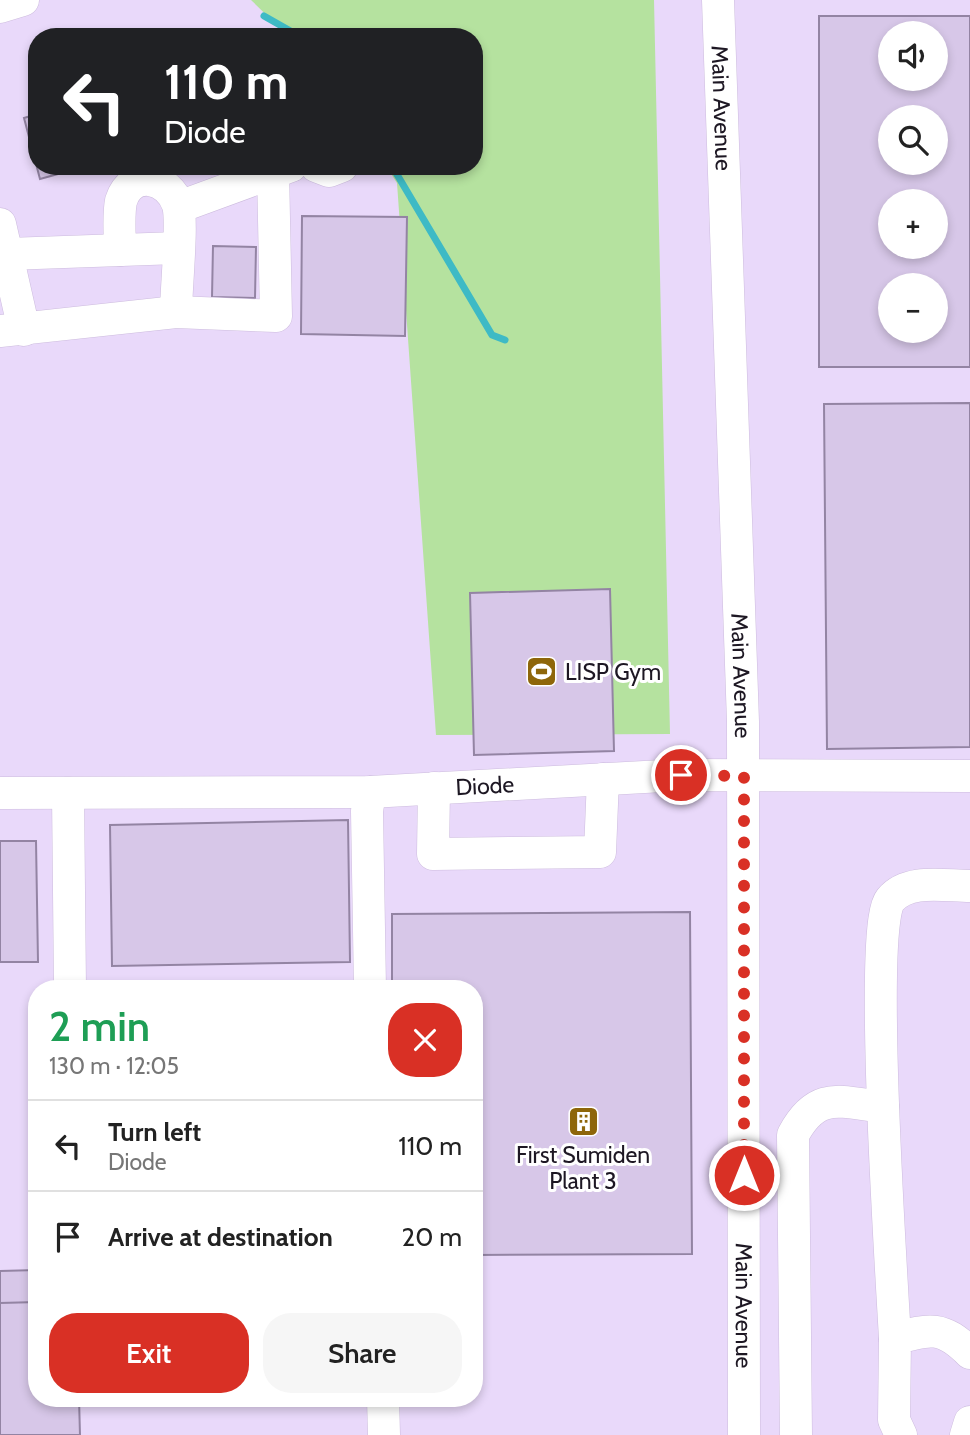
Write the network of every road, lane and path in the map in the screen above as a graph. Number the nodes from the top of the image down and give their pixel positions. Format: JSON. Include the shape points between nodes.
{"nodes":[{"id":1,"x":23,"y":0,"type":"edge"},
{"id":2,"x":718,"y":0,"type":"edge"},
{"id":3,"x":0,"y":7,"type":"edge"},
{"id":4,"x":264,"y":175,"type":"edge"},
{"id":5,"x":282,"y":175,"type":"edge"},
{"id":6,"x":179,"y":207,"type":"junction"},
{"id":7,"x":4,"y":239,"type":"edge"},
{"id":8,"x":177,"y":248,"type":"junction"},
{"id":9,"x":120,"y":250,"type":"junction"},
{"id":10,"x":176,"y":312,"type":"junction"},
{"id":11,"x":12,"y":330,"type":"edge"},
{"id":12,"x":744,"y":776,"type":"junction"},
{"id":13,"x":970,"y":776,"type":"edge"},
{"id":14,"x":603,"y":779,"type":"junction"},
{"id":15,"x":434,"y":789,"type":"junction"},
{"id":16,"x":370,"y":792,"type":"junction"},
{"id":17,"x":0,"y":793,"type":"edge"},
{"id":18,"x":68,"y":793,"type":"junction"},
{"id":19,"x":970,"y":886,"type":"edge"},
{"id":20,"x":70,"y":980,"type":"edge"},
{"id":21,"x":370,"y":980,"type":"edge"},
{"id":22,"x":883,"y":1107,"type":"junction"},
{"id":23,"x":794,"y":1242,"type":"junction"},
{"id":24,"x":744,"y":1255,"type":"junction"},
{"id":25,"x":895,"y":1339,"type":"junction"},
{"id":26,"x":970,"y":1353,"type":"edge"},
{"id":27,"x":383,"y":1407,"type":"edge"},
{"id":28,"x":970,"y":1422,"type":"edge"},
{"id":29,"x":384,"y":1435,"type":"edge"},
{"id":30,"x":744,"y":1435,"type":"edge"},
{"id":31,"x":796,"y":1435,"type":"edge"},
{"id":32,"x":901,"y":1435,"type":"edge"},
{"id":33,"x":966,"y":1435,"type":"edge"}],
"edges":[{"from":1,"to":3,"type":"street"},
{"from":2,"to":12,"type":"street","name":"Main Avenue"},
{"from":4,"to":6,"type":"street"},
{"from":5,"to":10,"type":"street","via":[[276,316]]},
{"from":6,"to":8,"type":"street"},
{"from":6,"to":9,"type":"street","via":[[171,189],[157,180],[143,178],[129,187],[121,202]]},
{"from":7,"to":9,"type":"street"},
{"from":7,"to":11,"type":"street"},
{"from":8,"to":9,"type":"street"},
{"from":8,"to":10,"type":"street"},
{"from":10,"to":11,"type":"street"},
{"from":12,"to":13,"type":"street","name":"Diode"},
{"from":12,"to":14,"type":"street","name":"Diode"},
{"from":12,"to":24,"type":"street","name":"Main Avenue"},
{"from":14,"to":15,"type":"street","name":"Diode"},
{"from":14,"to":15,"type":"street","via":[[600,852],[433,854]]},
{"from":15,"to":16,"type":"street","name":"Diode"},
{"from":16,"to":18,"type":"street","name":"Diode"},
{"from":16,"to":21,"type":"street"},
{"from":17,"to":18,"type":"street","name":"Diode"},
{"from":18,"to":20,"type":"street"},
{"from":19,"to":22,"type":"street","via":[[907,886],[888,901],[881,931]]},
{"from":22,"to":23,"type":"street","via":[[828,1102],[805,1113],[793,1135]]},
{"from":22,"to":25,"type":"street"},
{"from":23,"to":24,"type":"street"},
{"from":23,"to":31,"type":"street"},
{"from":24,"to":30,"type":"street","name":"Main Avenue"},
{"from":25,"to":26,"type":"street","via":[[926,1329],[953,1335]]},
{"from":25,"to":32,"type":"street","via":[[894,1420]]},
{"from":27,"to":29,"type":"street"},
{"from":28,"to":33,"type":"street"}]}
